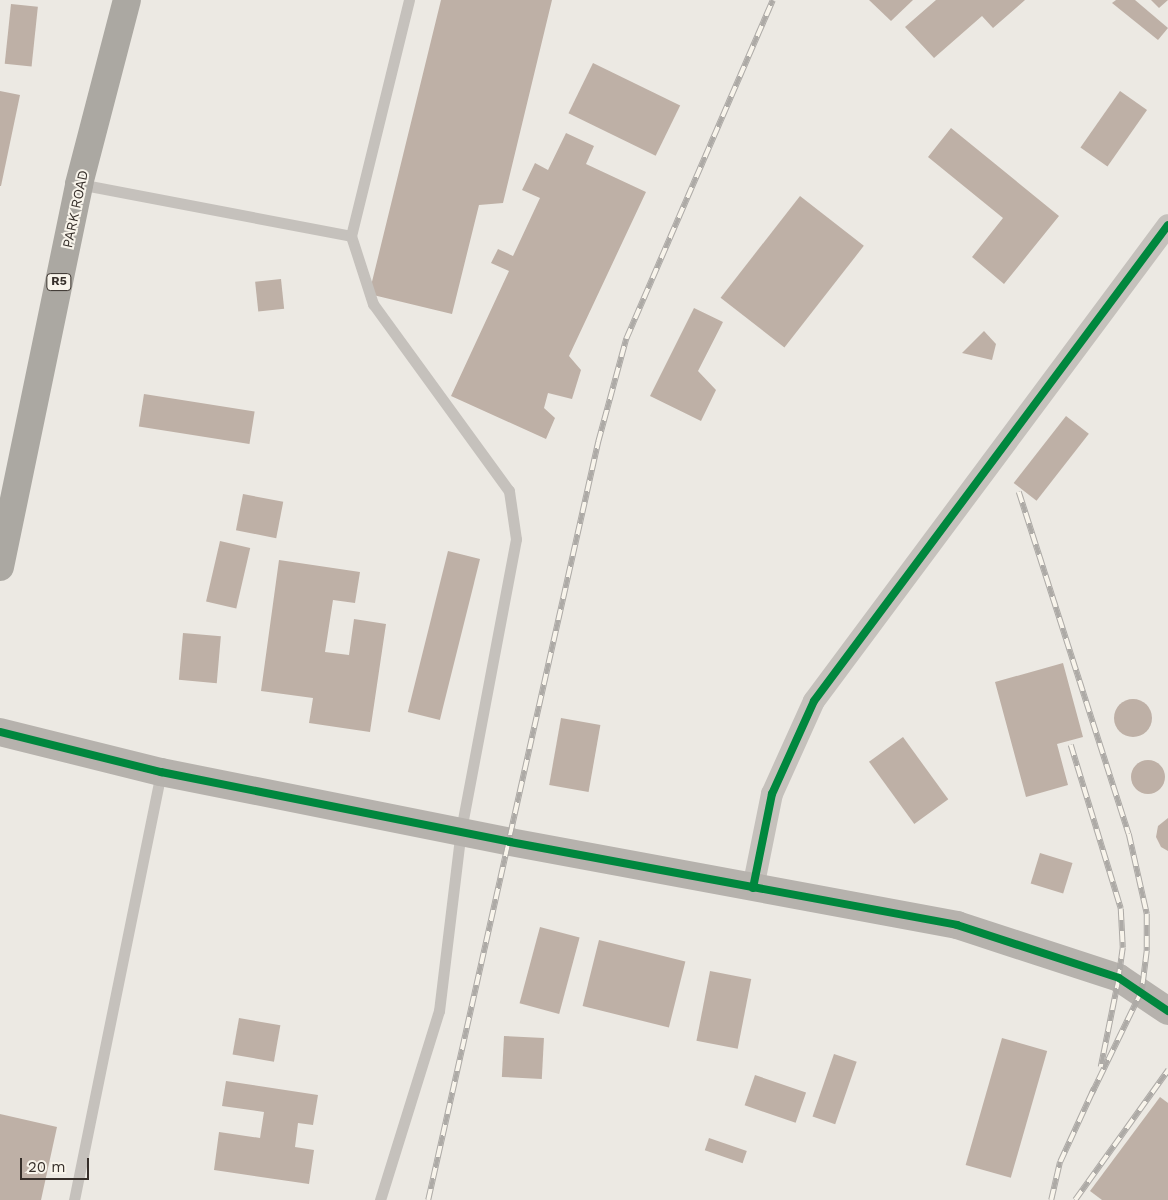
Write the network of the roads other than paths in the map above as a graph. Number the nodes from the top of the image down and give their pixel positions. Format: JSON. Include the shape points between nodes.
{"nodes":[{"id":1,"x":127,"y":0,"type":"edge"},
{"id":2,"x":409,"y":0,"type":"edge"},
{"id":3,"x":79,"y":184,"type":"junction"},
{"id":4,"x":1168,"y":225,"type":"edge"},
{"id":5,"x":352,"y":236,"type":"junction"},
{"id":6,"x":0,"y":567,"type":"edge"},
{"id":7,"x":0,"y":732,"type":"edge"},
{"id":8,"x":161,"y":772,"type":"junction"},
{"id":9,"x":461,"y":830,"type":"junction"},
{"id":10,"x":753,"y":888,"type":"junction"},
{"id":11,"x":1168,"y":1011,"type":"edge"},
{"id":12,"x":74,"y":1200,"type":"edge"},
{"id":13,"x":380,"y":1200,"type":"edge"}],
"edges":[{"from":1,"to":3,"type":"highway","name":"PARK ROAD","number":"R5"},
{"from":2,"to":5,"type":"lane"},
{"from":3,"to":5,"type":"lane"},
{"from":3,"to":6,"type":"highway","name":"PARK ROAD","number":"R5"},
{"from":4,"to":10,"type":"street","via":[[814,701],[772,794]]},
{"from":5,"to":9,"type":"lane","via":[[373,304],[509,491],[516,539]]},
{"from":7,"to":8,"type":"street"},
{"from":8,"to":9,"type":"street"},
{"from":8,"to":12,"type":"lane"},
{"from":9,"to":10,"type":"street"},
{"from":9,"to":13,"type":"lane","via":[[438,1011]]},
{"from":10,"to":11,"type":"street","via":[[957,925],[1119,978]]}]}
